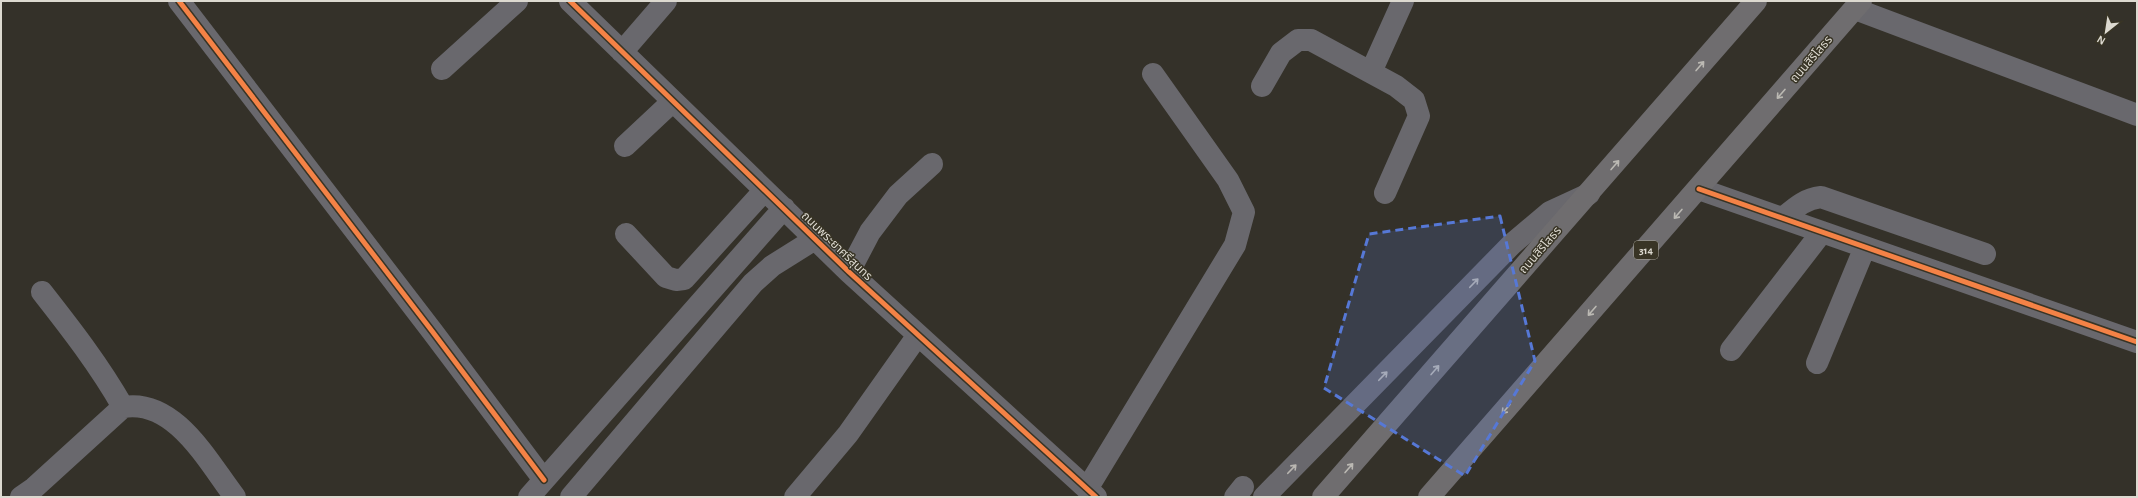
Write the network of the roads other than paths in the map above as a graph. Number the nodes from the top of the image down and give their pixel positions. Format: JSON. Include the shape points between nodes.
{"nodes":[{"id":1,"x":178,"y":1,"type":"edge"},
{"id":2,"x":516,"y":1,"type":"edge"},
{"id":3,"x":570,"y":1,"type":"edge"},
{"id":4,"x":666,"y":1,"type":"edge"},
{"id":5,"x":1403,"y":1,"type":"edge"},
{"id":6,"x":1756,"y":1,"type":"edge"},
{"id":7,"x":1858,"y":5,"type":"edge"},
{"id":8,"x":622,"y":52,"type":"junction"},
{"id":9,"x":442,"y":69,"type":"dead end"},
{"id":10,"x":1371,"y":72,"type":"junction"},
{"id":11,"x":1153,"y":74,"type":"dead end"},
{"id":12,"x":1262,"y":86,"type":"dead end"},
{"id":13,"x":672,"y":102,"type":"junction"},
{"id":14,"x":2137,"y":115,"type":"edge"},
{"id":15,"x":625,"y":146,"type":"dead end"},
{"id":16,"x":932,"y":164,"type":"dead end"},
{"id":17,"x":1699,"y":189,"type":"junction"},
{"id":18,"x":764,"y":190,"type":"junction"},
{"id":19,"x":1385,"y":193,"type":"dead end"},
{"id":20,"x":1589,"y":194,"type":"junction"},
{"id":21,"x":784,"y":208,"type":"junction"},
{"id":22,"x":1783,"y":218,"type":"junction"},
{"id":23,"x":1822,"y":232,"type":"junction"},
{"id":24,"x":626,"y":234,"type":"dead end"},
{"id":25,"x":815,"y":239,"type":"junction"},
{"id":26,"x":1865,"y":247,"type":"junction"},
{"id":27,"x":1985,"y":254,"type":"dead end"},
{"id":28,"x":849,"y":272,"type":"junction"},
{"id":29,"x":42,"y":292,"type":"dead end"},
{"id":30,"x":918,"y":335,"type":"junction"},
{"id":31,"x":2137,"y":342,"type":"edge"},
{"id":32,"x":1732,"y":350,"type":"dead end"},
{"id":33,"x":1817,"y":363,"type":"dead end"},
{"id":34,"x":123,"y":407,"type":"junction"},
{"id":35,"x":558,"y":462,"type":"junction"},
{"id":36,"x":544,"y":480,"type":"junction"},
{"id":37,"x":576,"y":490,"type":"edge"},
{"id":38,"x":1092,"y":493,"type":"edge"},
{"id":39,"x":21,"y":497,"type":"edge"},
{"id":40,"x":235,"y":497,"type":"edge"},
{"id":41,"x":529,"y":497,"type":"edge"},
{"id":42,"x":795,"y":497,"type":"edge"},
{"id":43,"x":1264,"y":497,"type":"edge"},
{"id":44,"x":1323,"y":497,"type":"edge"},
{"id":45,"x":1429,"y":497,"type":"edge"}],
"edges":[{"from":1,"to":36,"type":"street"},
{"from":2,"to":9,"type":"street"},
{"from":3,"to":8,"type":"street","name":"ถนนพระยาศรีสุนทร"},
{"from":4,"to":8,"type":"street"},
{"from":5,"to":10,"type":"street"},
{"from":20,"to":6,"type":"highway","name":"ถนนสิริโสธร","one_way":true},
{"from":7,"to":14,"type":"street"},
{"from":7,"to":17,"type":"highway","name":"ถนนสิริโสธร","number":"314","one_way":true},
{"from":8,"to":13,"type":"street","name":"ถนนพระยาศรีสุนทร"},
{"from":10,"to":12,"type":"street","via":[[1311,40],[1298,40],[1281,53]]},
{"from":10,"to":19,"type":"street","via":[[1414,100],[1419,116]]},
{"from":11,"to":38,"type":"street","via":[[1228,180],[1244,212],[1235,246]]},
{"from":13,"to":15,"type":"street"},
{"from":13,"to":18,"type":"street","name":"ถนนพระยาศรีสุนทร"},
{"from":16,"to":28,"type":"street","via":[[898,195],[870,232]]},
{"from":17,"to":22,"type":"street"},
{"from":17,"to":45,"type":"highway","name":"ถนนสิริโสธร","number":"314","one_way":true},
{"from":18,"to":21,"type":"street","name":"ถนนพระยาศรีสุนทร"},
{"from":18,"to":24,"type":"street","via":[[684,279],[666,277]]},
{"from":43,"to":20,"type":"street","one_way":true,"via":[[1512,244],[1550,212]]},
{"from":44,"to":20,"type":"highway","name":"ถนนสิริโสธร","one_way":true},
{"from":21,"to":25,"type":"street","name":"ถนนพระยาศรีสุนทร"},
{"from":21,"to":35,"type":"street"},
{"from":22,"to":23,"type":"street"},
{"from":22,"to":27,"type":"street","via":[[1810,198],[1821,197]]},
{"from":23,"to":26,"type":"street"},
{"from":23,"to":32,"type":"street"},
{"from":25,"to":28,"type":"street","name":"ถนนพระยาศรีสุนทร"},
{"from":25,"to":37,"type":"street","via":[[772,266],[753,283]]},
{"from":26,"to":31,"type":"street"},
{"from":26,"to":33,"type":"street"},
{"from":28,"to":30,"type":"street","name":"ถนนพระยาศรีสุนทร"},
{"from":29,"to":34,"type":"street","via":[[94,359]]},
{"from":30,"to":38,"type":"street","name":"ถนนพระยาศรีสุนทร"},
{"from":30,"to":42,"type":"street","via":[[848,434]]},
{"from":34,"to":39,"type":"street"},
{"from":34,"to":40,"type":"street","via":[[135,405],[158,411],[183,428]]},
{"from":35,"to":36,"type":"street"},
{"from":35,"to":37,"type":"street"},
{"from":36,"to":41,"type":"street"}]}
